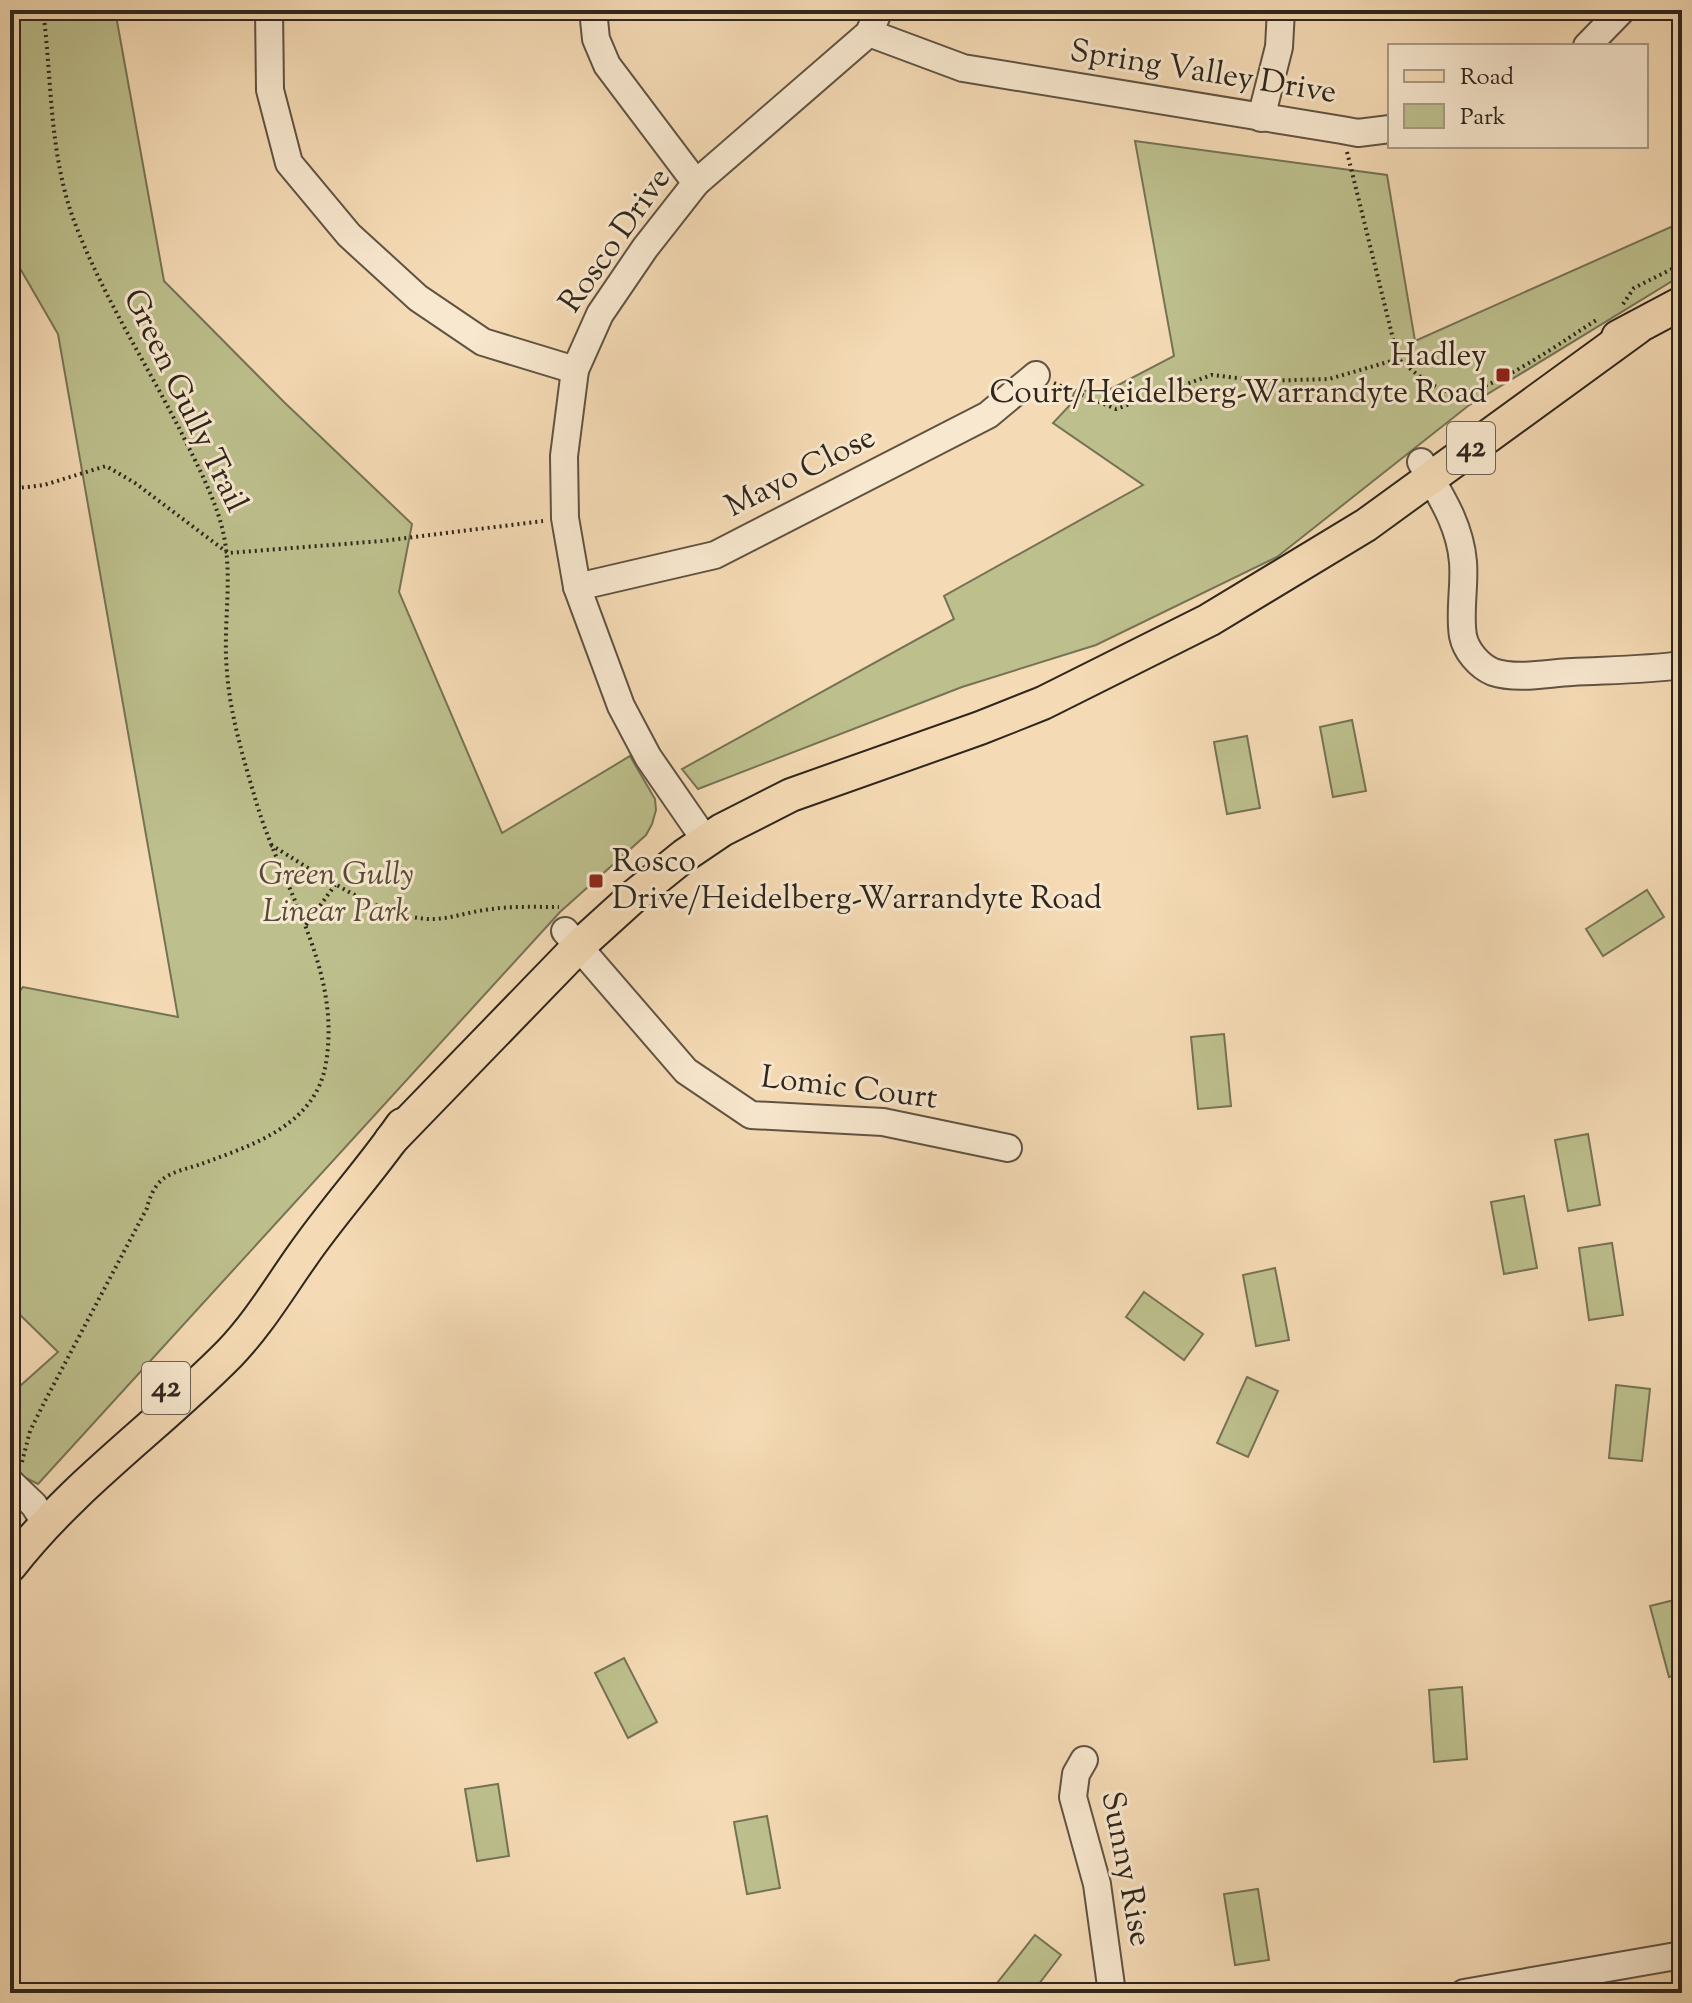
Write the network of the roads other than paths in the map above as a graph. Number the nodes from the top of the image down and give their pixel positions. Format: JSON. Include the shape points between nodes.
{"nodes":[{"id":1,"x":269,"y":10,"type":"edge"},
{"id":2,"x":593,"y":10,"type":"edge"},
{"id":3,"x":1281,"y":10,"type":"edge"},
{"id":4,"x":1622,"y":10,"type":"edge"},
{"id":5,"x":874,"y":21,"type":"edge"},
{"id":6,"x":1589,"y":44,"type":"edge"},
{"id":7,"x":1261,"y":118,"type":"junction"},
{"id":8,"x":1388,"y":129,"type":"edge"},
{"id":9,"x":696,"y":183,"type":"junction"},
{"id":10,"x":1682,"y":303,"type":"edge"},
{"id":11,"x":575,"y":370,"type":"junction"},
{"id":12,"x":1036,"y":375,"type":"road end"},
{"id":13,"x":1425,"y":470,"type":"junction"},
{"id":14,"x":577,"y":587,"type":"junction"},
{"id":15,"x":1682,"y":665,"type":"edge"},
{"id":16,"x":700,"y":832,"type":"junction"},
{"id":17,"x":570,"y":928,"type":"junction"},
{"id":18,"x":1008,"y":1148,"type":"dead end"},
{"id":19,"x":21,"y":1507,"type":"edge"},
{"id":20,"x":10,"y":1566,"type":"edge"},
{"id":21,"x":1084,"y":1760,"type":"dead end"},
{"id":22,"x":1682,"y":1955,"type":"edge"},
{"id":23,"x":1112,"y":1993,"type":"edge"},
{"id":24,"x":1464,"y":1993,"type":"edge"}],
"edges":[{"from":1,"to":11,"type":"street","via":[[270,90],[289,163],[349,235],[418,298],[483,342]]},
{"from":2,"to":9,"type":"street","via":[[596,39],[607,65]]},
{"from":3,"to":7,"type":"street","via":[[1279,47]]},
{"from":4,"to":6,"type":"street"},
{"from":5,"to":7,"type":"street","name":"Spring Valley Drive","via":[[963,68]]},
{"from":5,"to":9,"type":"street","name":"Rosco Drive"},
{"from":7,"to":8,"type":"street","name":"Spring Valley Drive","via":[[1358,133]]},
{"from":9,"to":11,"type":"street","name":"Rosco Drive","via":[[600,314]]},
{"from":10,"to":13,"type":"main road","number":"42","via":[[1623,315],[1503,400]]},
{"from":11,"to":14,"type":"street","name":"Rosco Drive","via":[[564,456],[565,518]]},
{"from":12,"to":14,"type":"street","name":"Mayo Close","via":[[988,415],[715,555]]},
{"from":13,"to":15,"type":"street","via":[[1460,542],[1463,636],[1484,667],[1522,675]]},
{"from":13,"to":16,"type":"main road","number":"42","via":[[1350,519],[1302,563],[1209,620],[1103,672],[813,765],[740,796]]},
{"from":14,"to":16,"type":"street","name":"Rosco Drive","via":[[621,706],[648,757]]},
{"from":16,"to":17,"type":"main road","number":"42","via":[[659,850]]},
{"from":17,"to":18,"type":"street","name":"Lomic Court","via":[[686,1071],[751,1115],[883,1122]]},
{"from":17,"to":19,"type":"main road","number":"42","via":[[440,1070],[302,1255],[172,1383]]},
{"from":19,"to":20,"type":"main road","number":"42"},
{"from":21,"to":23,"type":"street","name":"Sunny Rise","via":[[1073,1797],[1097,1884]]},
{"from":22,"to":24,"type":"street"}]}
